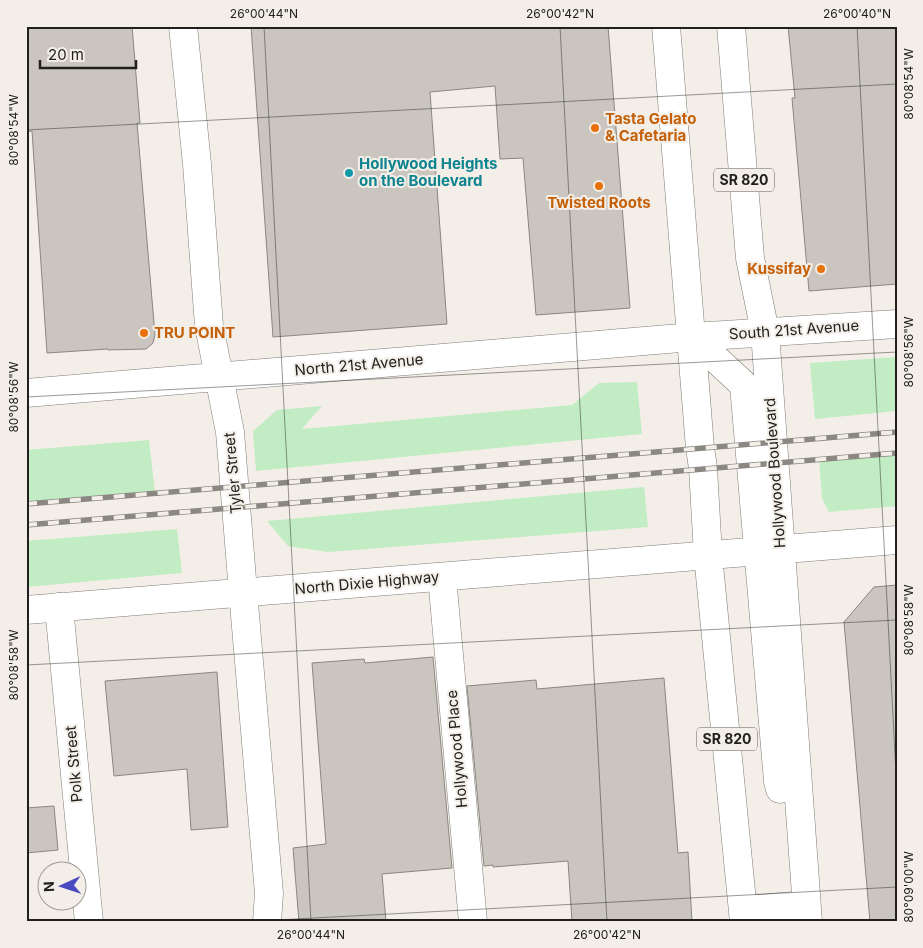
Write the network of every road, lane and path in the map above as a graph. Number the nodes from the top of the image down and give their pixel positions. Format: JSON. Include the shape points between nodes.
{"nodes":[{"id":1,"x":184,"y":26,"type":"edge"},
{"id":2,"x":666,"y":26,"type":"edge"},
{"id":3,"x":731,"y":26,"type":"edge"},
{"id":4,"x":897,"y":324,"type":"edge"},
{"id":5,"x":766,"y":332,"type":"junction"},
{"id":6,"x":692,"y":337,"type":"junction"},
{"id":7,"x":218,"y":377,"type":"junction"},
{"id":8,"x":26,"y":393,"type":"edge"},
{"id":9,"x":897,"y":540,"type":"edge"},
{"id":10,"x":769,"y":550,"type":"junction"},
{"id":11,"x":708,"y":556,"type":"junction"},
{"id":12,"x":442,"y":577,"type":"junction"},
{"id":13,"x":243,"y":592,"type":"junction"},
{"id":14,"x":59,"y":607,"type":"junction"},
{"id":15,"x":26,"y":610,"type":"edge"},
{"id":16,"x":807,"y":913,"type":"edge"},
{"id":17,"x":743,"y":916,"type":"edge"},
{"id":18,"x":89,"y":922,"type":"edge"},
{"id":19,"x":267,"y":922,"type":"edge"},
{"id":20,"x":473,"y":922,"type":"edge"}],
"edges":[{"from":1,"to":7,"type":"main road","name":"Tyler Street","via":[[209,326]]},
{"from":2,"to":6,"type":"main road","number":"SR 820"},
{"from":3,"to":5,"type":"main road","name":"Hollywood Boulevard","number":"SR 820","via":[[750,258]]},
{"from":4,"to":5,"type":"main road","name":"South 21st Avenue"},
{"from":5,"to":6,"type":"main road","name":"South 21st Avenue"},
{"from":5,"to":10,"type":"main road","name":"Hollywood Boulevard","number":"SR 820"},
{"from":6,"to":7,"type":"main road","name":"North 21st Avenue"},
{"from":6,"to":10,"type":"main road","via":[[744,385],[750,444]]},
{"from":6,"to":11,"type":"main road","number":"SR 820"},
{"from":7,"to":8,"type":"main road","name":"North 21st Avenue"},
{"from":7,"to":13,"type":"main road","name":"Tyler Street","via":[[230,432]]},
{"from":9,"to":10,"type":"main road","name":"North Dixie Highway"},
{"from":10,"to":11,"type":"main road","name":"North Dixie Highway"},
{"from":10,"to":16,"type":"main road","name":"Hollywood Boulevard","number":"SR 820"},
{"from":11,"to":12,"type":"main road","name":"North Dixie Highway"},
{"from":11,"to":17,"type":"main road","number":"SR 820"},
{"from":12,"to":13,"type":"main road","name":"North Dixie Highway"},
{"from":12,"to":20,"type":"main road","name":"Hollywood Place"},
{"from":13,"to":14,"type":"main road","name":"North Dixie Highway"},
{"from":13,"to":19,"type":"main road","name":"Tyler Street","via":[[269,893]]},
{"from":14,"to":15,"type":"main road","name":"North Dixie Highway"},
{"from":14,"to":18,"type":"main road","name":"Polk Street"},
{"from":16,"to":17,"type":"main road"}]}
